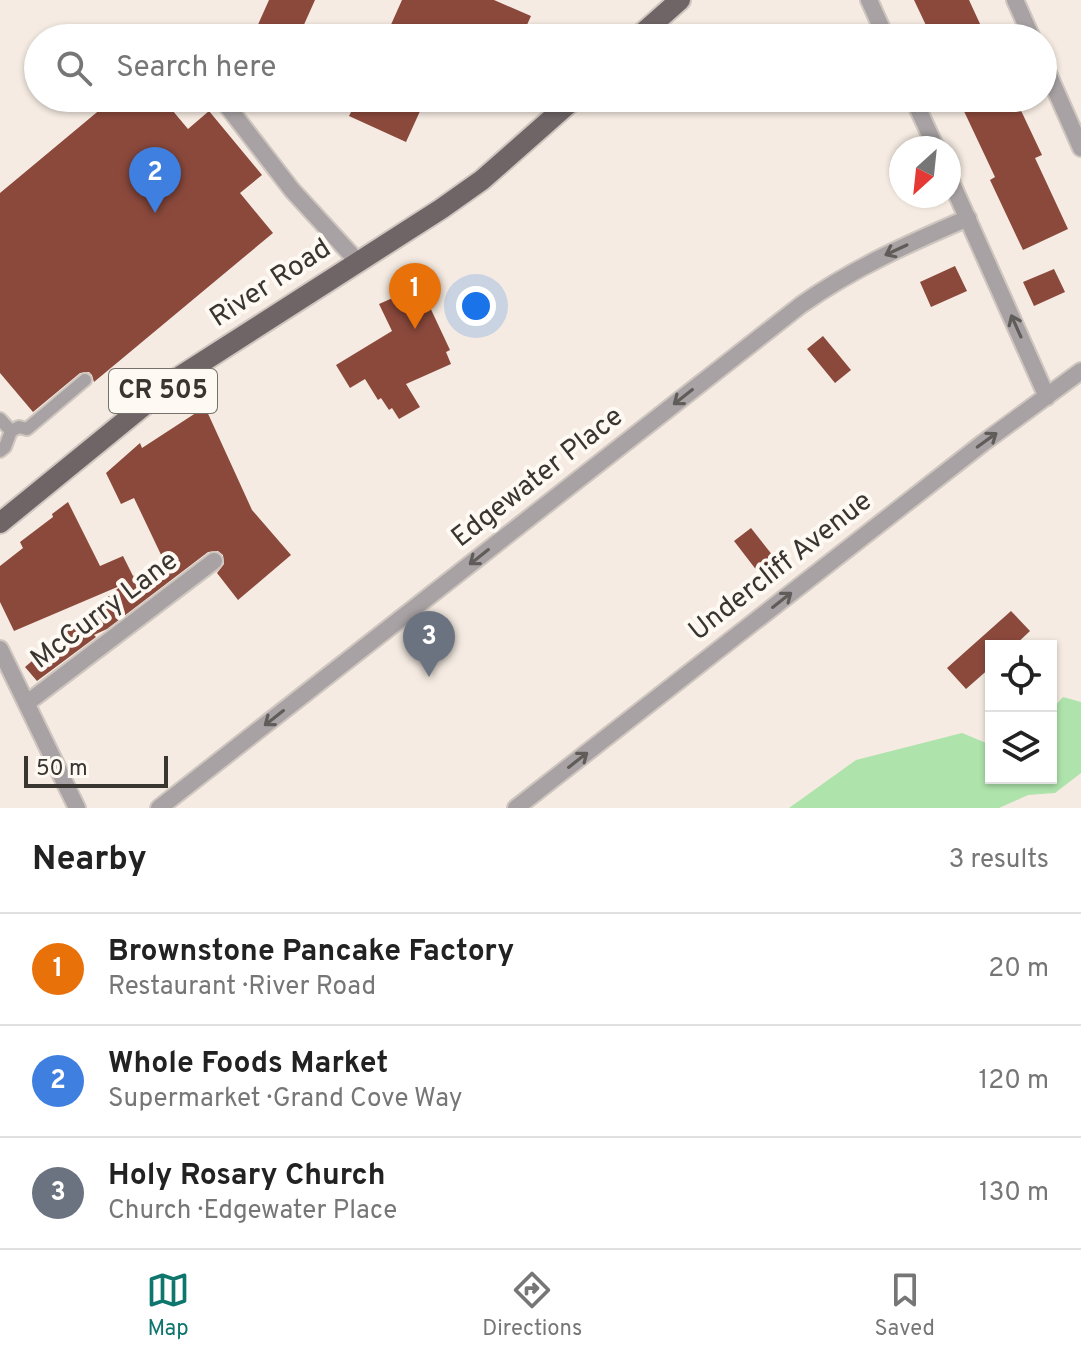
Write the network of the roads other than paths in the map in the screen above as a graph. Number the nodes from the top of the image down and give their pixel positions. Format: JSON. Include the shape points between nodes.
{"nodes":[{"id":1,"x":680,"y":0,"type":"edge"},
{"id":2,"x":869,"y":0,"type":"edge"},
{"id":3,"x":1015,"y":0,"type":"edge"},
{"id":4,"x":653,"y":24,"type":"edge"},
{"id":5,"x":880,"y":24,"type":"edge"},
{"id":6,"x":1026,"y":24,"type":"edge"},
{"id":7,"x":1057,"y":94,"type":"edge"},
{"id":8,"x":232,"y":112,"type":"edge"},
{"id":9,"x":559,"y":112,"type":"edge"},
{"id":10,"x":919,"y":112,"type":"edge"},
{"id":11,"x":930,"y":136,"type":"edge"},
{"id":12,"x":1081,"y":148,"type":"edge"},
{"id":13,"x":961,"y":203,"type":"edge"},
{"id":14,"x":968,"y":218,"type":"junction"},
{"id":15,"x":358,"y":262,"type":"junction"},
{"id":16,"x":1081,"y":371,"type":"edge"},
{"id":17,"x":85,"y":380,"type":"dead end"},
{"id":18,"x":1047,"y":397,"type":"junction"},
{"id":19,"x":0,"y":419,"type":"edge"},
{"id":20,"x":11,"y":431,"type":"junction"},
{"id":21,"x":0,"y":451,"type":"edge"},
{"id":22,"x":0,"y":523,"type":"edge"},
{"id":23,"x":214,"y":561,"type":"dead end"},
{"id":24,"x":0,"y":649,"type":"edge"},
{"id":25,"x":27,"y":703,"type":"junction"},
{"id":26,"x":77,"y":808,"type":"edge"},
{"id":27,"x":159,"y":808,"type":"edge"},
{"id":28,"x":516,"y":808,"type":"edge"}],
"edges":[{"from":1,"to":4,"type":"main road"},
{"from":2,"to":5,"type":"street"},
{"from":3,"to":6,"type":"street"},
{"from":7,"to":12,"type":"street"},
{"from":8,"to":15,"type":"street","via":[[292,190]]},
{"from":9,"to":15,"type":"main road","name":"River Road","number":"CR 505","via":[[482,180]]},
{"from":10,"to":11,"type":"street"},
{"from":13,"to":14,"type":"street"},
{"from":18,"to":14,"type":"street","one_way":true},
{"from":14,"to":27,"type":"street","name":"Edgewater Place","one_way":true,"via":[[821,291]]},
{"from":15,"to":22,"type":"main road","name":"River Road","number":"CR 505","via":[[179,377]]},
{"from":16,"to":18,"type":"street","name":"Undercliff Avenue"},
{"from":17,"to":20,"type":"street","via":[[27,429]]},
{"from":28,"to":18,"type":"street","name":"Undercliff Avenue","one_way":true},
{"from":19,"to":20,"type":"street"},
{"from":20,"to":21,"type":"street"},
{"from":23,"to":25,"type":"street","name":"McCurry Lane"},
{"from":24,"to":25,"type":"street"},
{"from":25,"to":26,"type":"street"}]}
